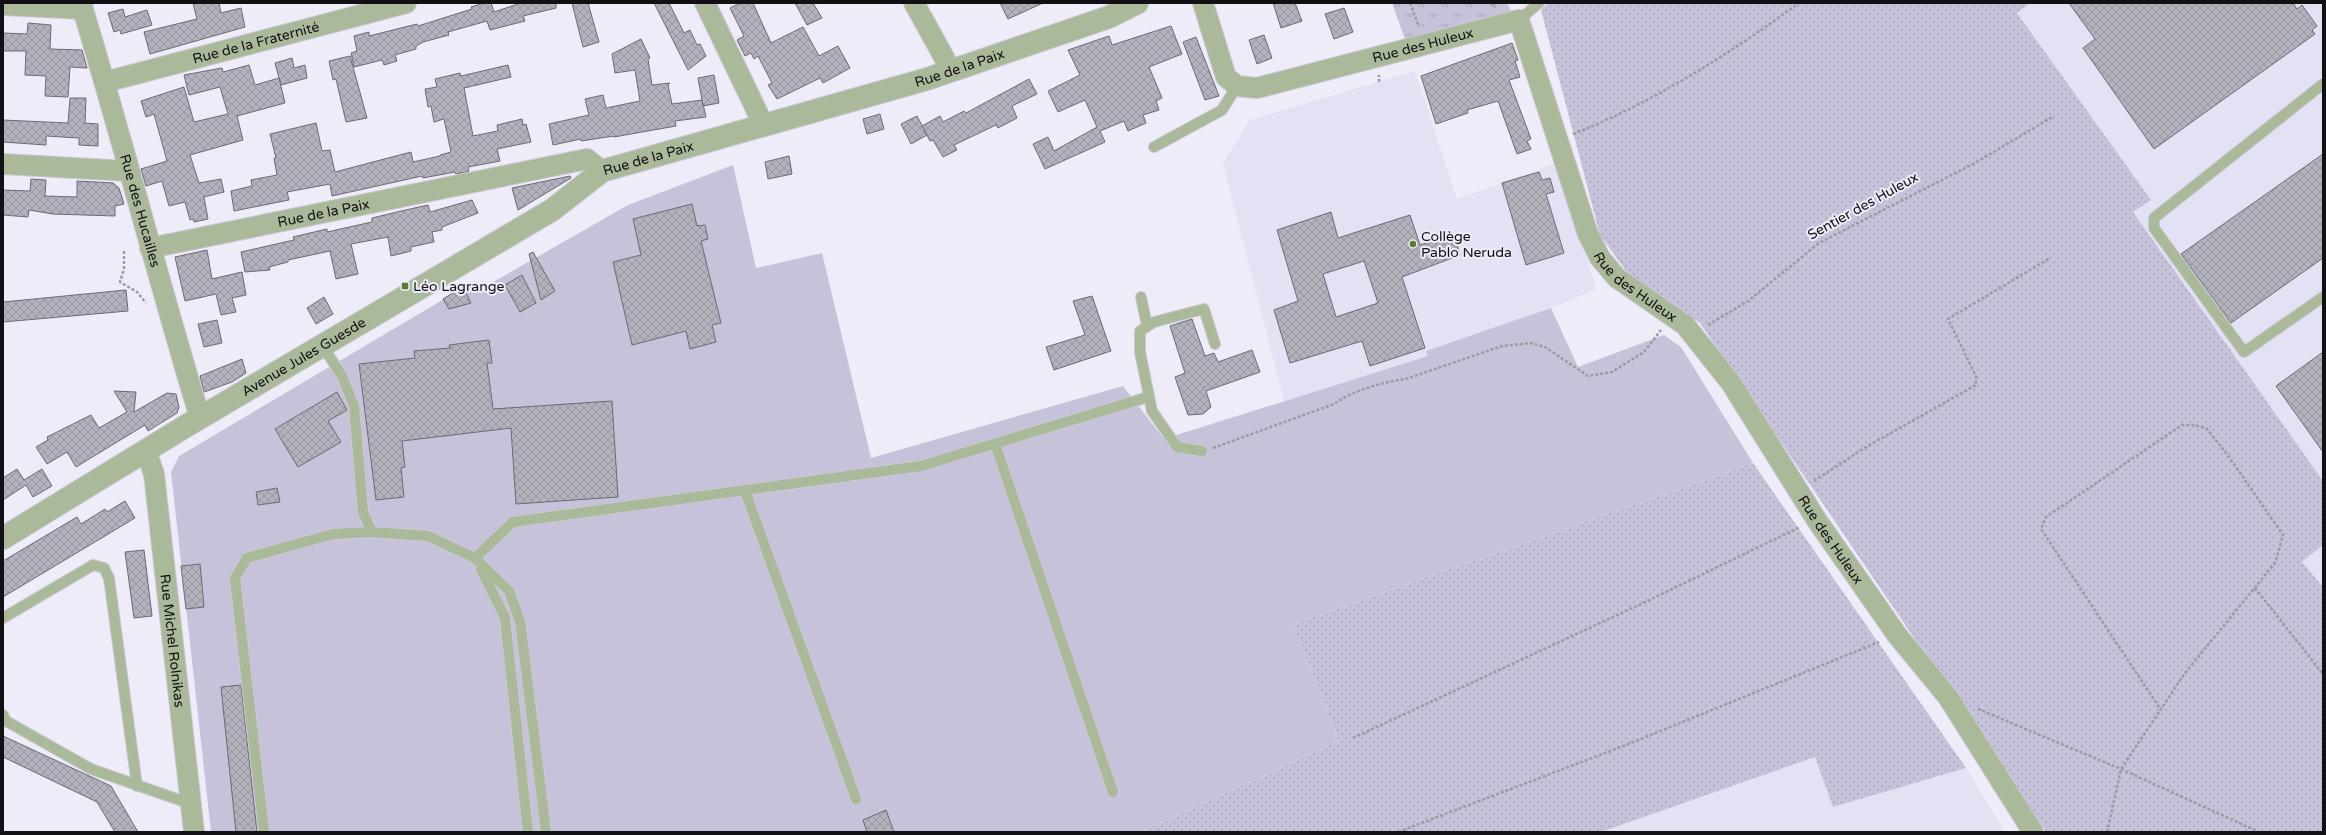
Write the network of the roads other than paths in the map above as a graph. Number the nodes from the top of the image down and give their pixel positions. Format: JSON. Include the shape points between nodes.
{"nodes":[{"id":1,"x":406,"y":3,"type":"edge"},
{"id":2,"x":705,"y":3,"type":"edge"},
{"id":3,"x":1137,"y":3,"type":"edge"},
{"id":4,"x":1203,"y":3,"type":"edge"},
{"id":5,"x":1539,"y":3,"type":"edge"},
{"id":6,"x":918,"y":4,"type":"edge"},
{"id":7,"x":3,"y":5,"type":"edge"},
{"id":8,"x":82,"y":6,"type":"edge"},
{"id":9,"x":1519,"y":20,"type":"junction"},
{"id":10,"x":951,"y":70,"type":"junction"},
{"id":11,"x":105,"y":82,"type":"junction"},
{"id":12,"x":2323,"y":84,"type":"edge"},
{"id":13,"x":1236,"y":86,"type":"junction"},
{"id":14,"x":764,"y":126,"type":"junction"},
{"id":15,"x":1154,"y":147,"type":"dead end"},
{"id":16,"x":3,"y":164,"type":"edge"},
{"id":17,"x":128,"y":171,"type":"junction"},
{"id":18,"x":602,"y":172,"type":"junction"},
{"id":19,"x":150,"y":248,"type":"junction"},
{"id":20,"x":1141,"y":296,"type":"dead end"},
{"id":21,"x":2323,"y":297,"type":"edge"},
{"id":22,"x":1147,"y":326,"type":"junction"},
{"id":23,"x":1215,"y":344,"type":"dead end"},
{"id":24,"x":322,"y":345,"type":"junction"},
{"id":25,"x":1148,"y":397,"type":"junction"},
{"id":26,"x":200,"y":418,"type":"junction"},
{"id":27,"x":995,"y":444,"type":"junction"},
{"id":28,"x":146,"y":451,"type":"junction"},
{"id":29,"x":1202,"y":451,"type":"road end"},
{"id":30,"x":745,"y":491,"type":"junction"},
{"id":31,"x":372,"y":532,"type":"junction"},
{"id":32,"x":3,"y":538,"type":"edge"},
{"id":33,"x":475,"y":558,"type":"junction"},
{"id":34,"x":3,"y":618,"type":"edge"},
{"id":35,"x":3,"y":715,"type":"edge"},
{"id":36,"x":137,"y":786,"type":"junction"},
{"id":37,"x":1113,"y":792,"type":"dead end"},
{"id":38,"x":856,"y":799,"type":"dead end"},
{"id":39,"x":191,"y":804,"type":"junction"},
{"id":40,"x":194,"y":832,"type":"edge"},
{"id":41,"x":264,"y":832,"type":"edge"},
{"id":42,"x":528,"y":832,"type":"edge"},
{"id":43,"x":546,"y":832,"type":"edge"},
{"id":44,"x":2033,"y":832,"type":"edge"}],
"edges":[{"from":1,"to":11,"type":"street","name":"Rue de la Fraternité"},
{"from":2,"to":14,"type":"street"},
{"from":3,"to":10,"type":"street","name":"Rue de la Paix","via":[[1109,17]]},
{"from":4,"to":13,"type":"street","via":[[1226,77]]},
{"from":5,"to":9,"type":"lane"},
{"from":6,"to":10,"type":"street"},
{"from":7,"to":8,"type":"street"},
{"from":8,"to":11,"type":"street","name":"Rue des Hucailles"},
{"from":9,"to":13,"type":"street","name":"Rue des Huleux","via":[[1257,88]]},
{"from":9,"to":44,"type":"street","name":"Rue des Huleux","via":[[1588,234],[1600,258],[1617,278],[1693,333],[1731,383],[1816,519],[1897,635],[1948,697]]},
{"from":10,"to":14,"type":"street","name":"Rue de la Paix"},
{"from":11,"to":17,"type":"street","name":"Rue des Hucailles"},
{"from":12,"to":21,"type":"lane","via":[[2154,218],[2154,228],[2244,352]]},
{"from":13,"to":15,"type":"lane","via":[[1222,110]]},
{"from":14,"to":18,"type":"street","name":"Rue de la Paix"},
{"from":16,"to":17,"type":"street"},
{"from":17,"to":19,"type":"street","name":"Rue des Hucailles"},
{"from":18,"to":19,"type":"street","name":"Rue de la Paix","via":[[587,159]]},
{"from":18,"to":24,"type":"street","name":"Avenue Jules Guesde","via":[[552,210]]},
{"from":19,"to":26,"type":"street","name":"Rue des Hucailles"},
{"from":20,"to":22,"type":"lane"},
{"from":22,"to":23,"type":"lane","via":[[1204,309]]},
{"from":22,"to":25,"type":"lane","via":[[1140,331],[1140,352]]},
{"from":24,"to":26,"type":"street","name":"Avenue Jules Guesde"},
{"from":24,"to":31,"type":"lane","via":[[342,376],[354,406],[363,512]]},
{"from":25,"to":27,"type":"lane"},
{"from":25,"to":29,"type":"lane","via":[[1152,411],[1178,447]]},
{"from":26,"to":28,"type":"street","name":"Avenue Jules Guesde"},
{"from":27,"to":30,"type":"lane","via":[[922,466]]},
{"from":27,"to":37,"type":"lane"},
{"from":28,"to":32,"type":"street","name":"Avenue Jules Guesde"},
{"from":28,"to":39,"type":"street","name":"Rue Michel Rolnikas","via":[[154,474]]},
{"from":30,"to":33,"type":"lane","via":[[512,522]]},
{"from":30,"to":38,"type":"lane"},
{"from":31,"to":33,"type":"lane","via":[[428,536]]},
{"from":31,"to":41,"type":"lane","via":[[333,534],[247,558],[235,578]]},
{"from":33,"to":42,"type":"lane","via":[[505,618]]},
{"from":33,"to":43,"type":"lane","via":[[509,591],[520,621]]},
{"from":34,"to":36,"type":"lane","via":[[93,565],[104,568],[109,578]]},
{"from":35,"to":36,"type":"lane","via":[[6,721],[91,769]]},
{"from":36,"to":39,"type":"lane"},
{"from":39,"to":40,"type":"street","name":"Rue Michel Rolnikas"}]}
